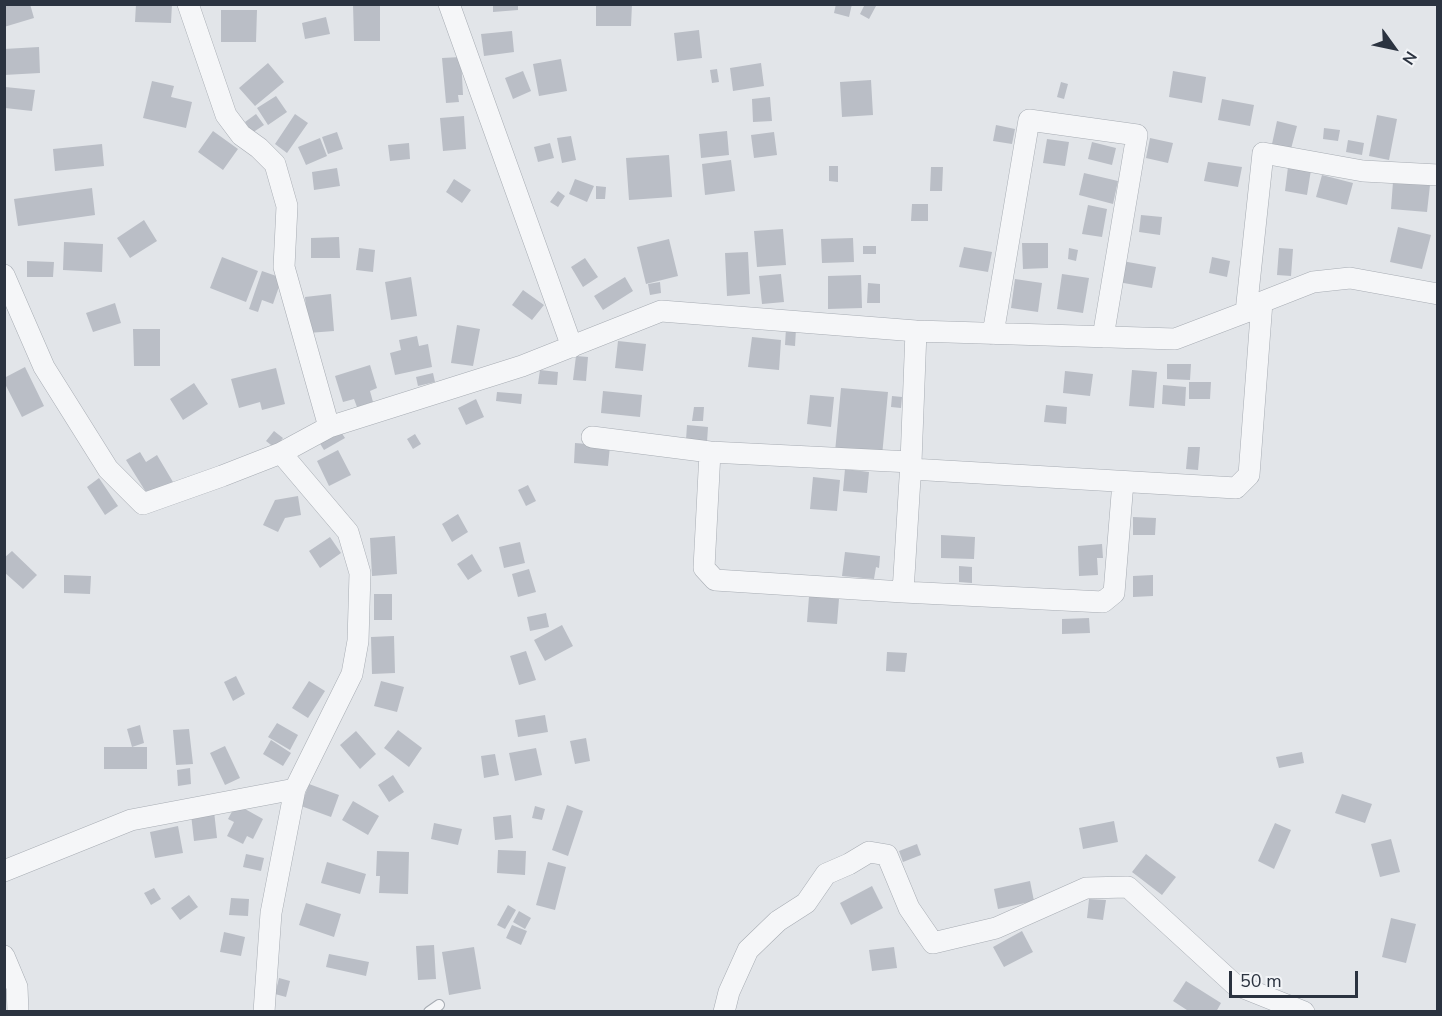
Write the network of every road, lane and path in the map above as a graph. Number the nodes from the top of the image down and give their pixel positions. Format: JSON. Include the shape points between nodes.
{"nodes":[{"id":1,"x":188,"y":4,"type":"edge"},
{"id":2,"x":449,"y":4,"type":"edge"},
{"id":3,"x":1437,"y":175,"type":"edge"},
{"id":4,"x":4,"y":275,"type":"edge"},
{"id":5,"x":1437,"y":294,"type":"edge"},
{"id":6,"x":1254,"y":307,"type":"junction"},
{"id":7,"x":916,"y":331,"type":"junction"},
{"id":8,"x":993,"y":334,"type":"junction"},
{"id":9,"x":1103,"y":337,"type":"junction"},
{"id":10,"x":572,"y":347,"type":"junction"},
{"id":11,"x":329,"y":428,"type":"junction"},
{"id":12,"x":592,"y":437,"type":"dead end"},
{"id":13,"x":710,"y":452,"type":"junction"},
{"id":14,"x":281,"y":453,"type":"junction"},
{"id":15,"x":911,"y":465,"type":"junction"},
{"id":16,"x":1123,"y":482,"type":"junction"},
{"id":17,"x":903,"y":592,"type":"junction"},
{"id":18,"x":295,"y":789,"type":"junction"},
{"id":19,"x":4,"y":871,"type":"edge"},
{"id":20,"x":4,"y":956,"type":"edge"},
{"id":21,"x":1290,"y":1009,"type":"edge"},
{"id":22,"x":18,"y":1011,"type":"edge"},
{"id":23,"x":264,"y":1011,"type":"edge"},
{"id":24,"x":724,"y":1011,"type":"edge"}],
"edges":[{"from":1,"to":11,"type":"street","via":[[226,115],[241,135],[275,164],[286,206],[284,267]]},
{"from":2,"to":10,"type":"street"},
{"from":3,"to":6,"type":"street","via":[[1363,171],[1263,153]]},
{"from":4,"to":14,"type":"street","via":[[44,367],[108,469],[143,504]]},
{"from":5,"to":6,"type":"street","via":[[1350,278],[1313,282]]},
{"from":6,"to":9,"type":"street","via":[[1175,339]]},
{"from":6,"to":16,"type":"street","via":[[1249,475],[1236,488]]},
{"from":7,"to":8,"type":"street"},
{"from":7,"to":10,"type":"street","via":[[661,311]]},
{"from":7,"to":15,"type":"street"},
{"from":8,"to":9,"type":"street"},
{"from":8,"to":9,"type":"street","via":[[1029,120],[1137,135]]},
{"from":10,"to":11,"type":"street"},
{"from":11,"to":14,"type":"street"},
{"from":12,"to":13,"type":"street"},
{"from":13,"to":15,"type":"street"},
{"from":13,"to":17,"type":"street","via":[[704,568],[716,580]]},
{"from":14,"to":18,"type":"street","via":[[348,532],[360,573],[358,641],[352,674]]},
{"from":15,"to":16,"type":"street"},
{"from":15,"to":17,"type":"street"},
{"from":16,"to":17,"type":"street","via":[[1114,593],[1103,602]]},
{"from":18,"to":19,"type":"street","via":[[131,820]]},
{"from":18,"to":23,"type":"street","via":[[271,913]]},
{"from":20,"to":22,"type":"street","via":[[17,987]]},
{"from":21,"to":24,"type":"street","via":[[1234,984],[1128,887],[1086,888],[996,928],[933,943],[909,908],[887,855],[869,852],[826,874],[806,903],[778,921],[748,950]]}]}
